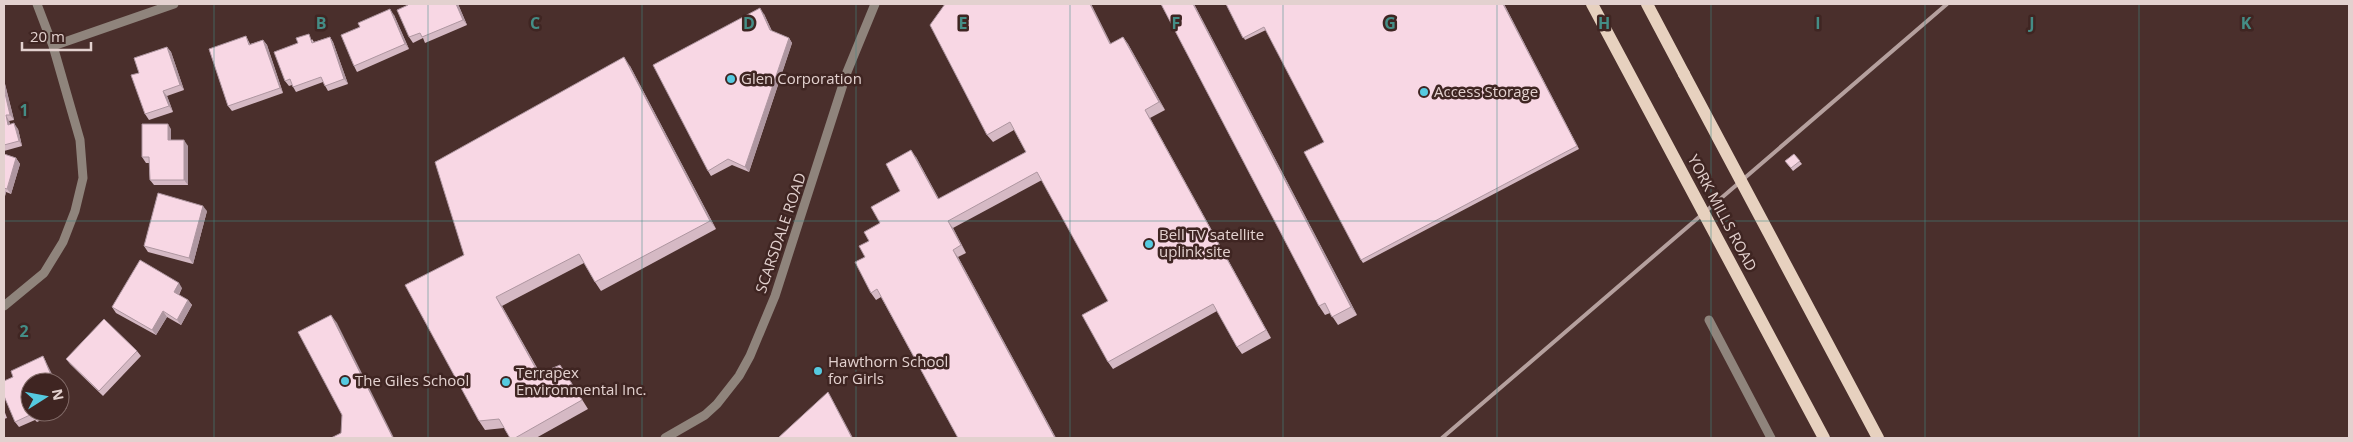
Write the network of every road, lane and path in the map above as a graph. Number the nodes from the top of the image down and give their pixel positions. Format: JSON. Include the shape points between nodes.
{"nodes":[{"id":1,"x":37,"y":4,"type":"edge"},
{"id":2,"x":174,"y":4,"type":"edge"},
{"id":3,"x":875,"y":4,"type":"edge"},
{"id":4,"x":1592,"y":4,"type":"edge"},
{"id":5,"x":1647,"y":4,"type":"edge"},
{"id":6,"x":53,"y":46,"type":"junction"},
{"id":7,"x":4,"y":306,"type":"edge"},
{"id":8,"x":1709,"y":320,"type":"dead end"},
{"id":9,"x":665,"y":438,"type":"edge"},
{"id":10,"x":1771,"y":438,"type":"edge"},
{"id":11,"x":1824,"y":438,"type":"edge"},
{"id":12,"x":1878,"y":438,"type":"edge"}],
"edges":[{"from":1,"to":6,"type":"street"},
{"from":2,"to":6,"type":"street"},
{"from":3,"to":9,"type":"street","name":"SCARSDALE ROAD","via":[[848,72],[775,296],[750,356],[717,404],[705,415]]},
{"from":4,"to":11,"type":"main road","name":"YORK MILLS ROAD","bridge":true},
{"from":5,"to":12,"type":"main road","name":"YORK MILLS ROAD","bridge":true},
{"from":6,"to":7,"type":"street","via":[[80,140],[83,178],[63,242],[44,273]]},
{"from":8,"to":10,"type":"street"}]}
